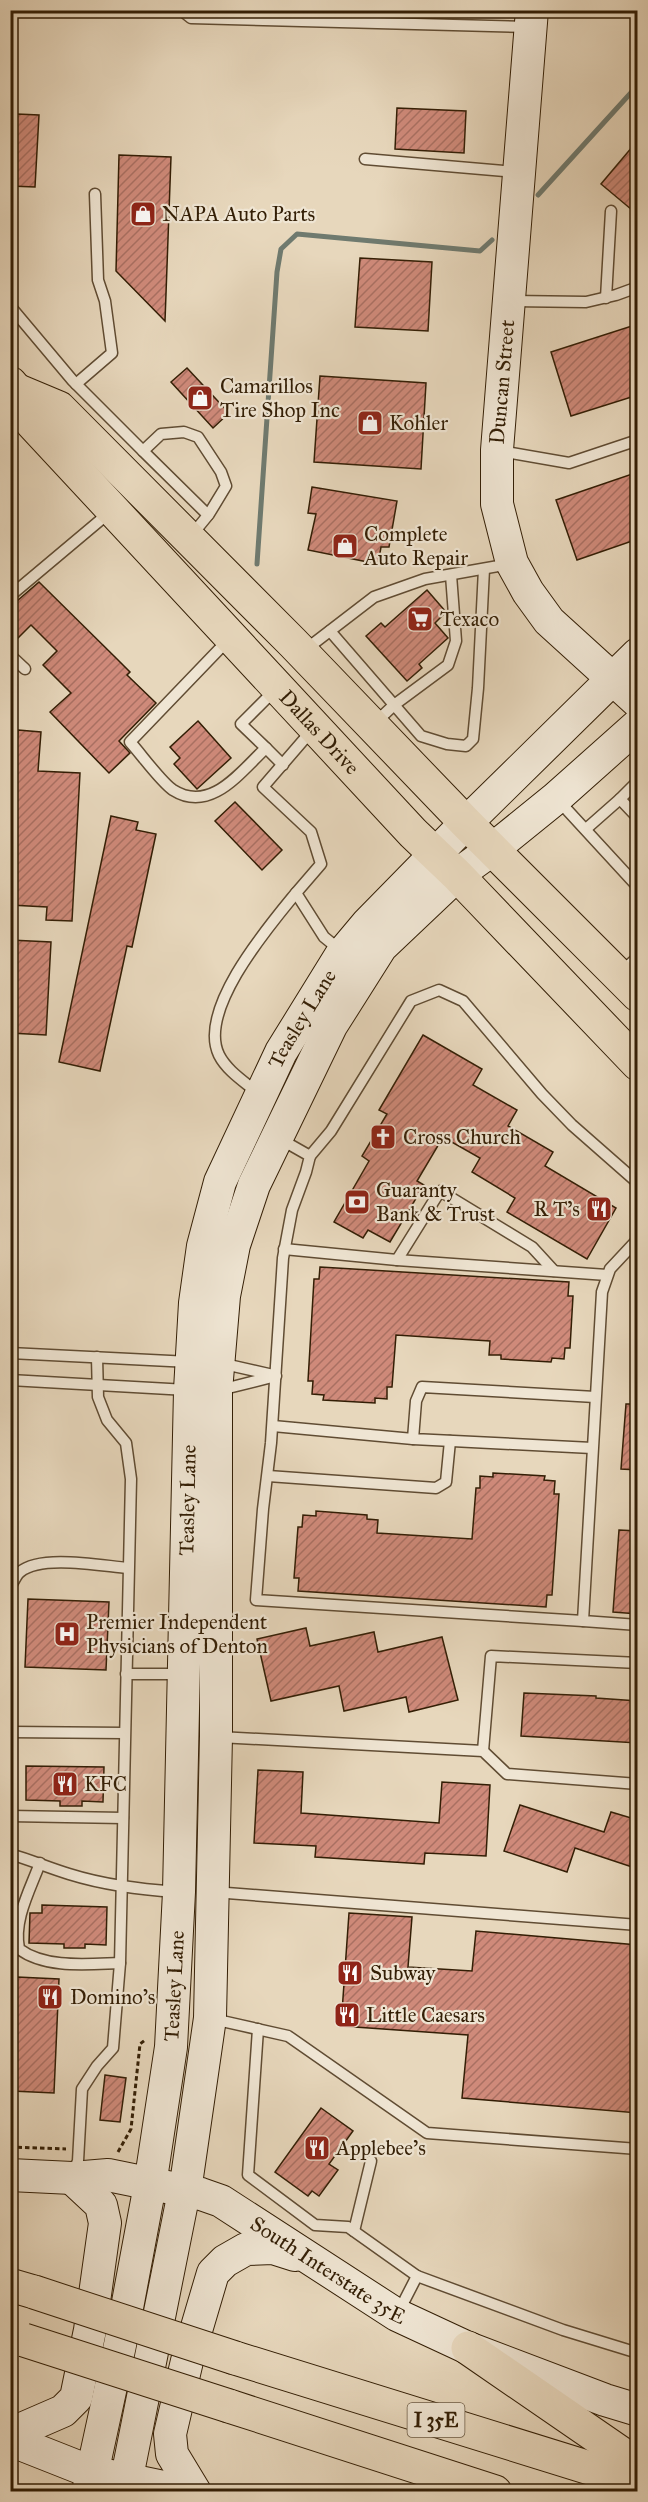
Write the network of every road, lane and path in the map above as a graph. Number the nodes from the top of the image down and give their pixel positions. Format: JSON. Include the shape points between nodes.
{"nodes":[{"id":1,"x":181,"y":10,"type":"edge"},
{"id":2,"x":532,"y":19,"type":"edge"},
{"id":3,"x":365,"y":159,"type":"dead end"},
{"id":4,"x":519,"y":172,"type":"junction"},
{"id":5,"x":95,"y":194,"type":"dead end"},
{"id":6,"x":611,"y":211,"type":"dead end"},
{"id":7,"x":638,"y":287,"type":"edge"},
{"id":8,"x":606,"y":298,"type":"junction"},
{"id":9,"x":509,"y":301,"type":"junction"},
{"id":10,"x":10,"y":306,"type":"edge"},
{"id":11,"x":76,"y":384,"type":"junction"},
{"id":12,"x":13,"y":387,"type":"edge"},
{"id":13,"x":638,"y":440,"type":"edge"},
{"id":14,"x":496,"y":450,"type":"junction"},
{"id":15,"x":143,"y":451,"type":"junction"},
{"id":16,"x":113,"y":510,"type":"junction"},
{"id":17,"x":189,"y":524,"type":"junction"},
{"id":18,"x":144,"y":543,"type":"junction"},
{"id":19,"x":498,"y":566,"type":"junction"},
{"id":20,"x":451,"y":575,"type":"junction"},
{"id":21,"x":10,"y":596,"type":"edge"},
{"id":22,"x":330,"y":631,"type":"junction"},
{"id":23,"x":231,"y":636,"type":"junction"},
{"id":24,"x":303,"y":652,"type":"junction"},
{"id":25,"x":10,"y":654,"type":"edge"},
{"id":26,"x":638,"y":654,"type":"edge"},
{"id":27,"x":25,"y":669,"type":"dead end"},
{"id":28,"x":613,"y":680,"type":"junction"},
{"id":29,"x":278,"y":687,"type":"junction"},
{"id":30,"x":384,"y":715,"type":"junction"},
{"id":31,"x":637,"y":721,"type":"edge"},
{"id":32,"x":315,"y":726,"type":"junction"},
{"id":33,"x":266,"y":748,"type":"junction"},
{"id":34,"x":283,"y":765,"type":"junction"},
{"id":35,"x":638,"y":781,"type":"edge"},
{"id":36,"x":556,"y":798,"type":"junction"},
{"id":37,"x":620,"y":800,"type":"junction"},
{"id":38,"x":638,"y":818,"type":"edge"},
{"id":39,"x":466,"y":823,"type":"junction"},
{"id":40,"x":586,"y":829,"type":"junction"},
{"id":41,"x":493,"y":849,"type":"junction"},
{"id":42,"x":446,"y":864,"type":"junction"},
{"id":43,"x":638,"y":886,"type":"edge"},
{"id":44,"x":296,"y":893,"type":"junction"},
{"id":45,"x":343,"y":952,"type":"junction"},
{"id":46,"x":631,"y":976,"type":"edge"},
{"id":47,"x":638,"y":1064,"type":"edge"},
{"id":48,"x":261,"y":1096,"type":"junction"},
{"id":49,"x":277,"y":1137,"type":"junction"},
{"id":50,"x":310,"y":1156,"type":"junction"},
{"id":51,"x":638,"y":1183,"type":"edge"},
{"id":52,"x":638,"y":1239,"type":"edge"},
{"id":53,"x":284,"y":1249,"type":"junction"},
{"id":54,"x":397,"y":1260,"type":"junction"},
{"id":55,"x":554,"y":1271,"type":"junction"},
{"id":56,"x":607,"y":1275,"type":"junction"},
{"id":57,"x":10,"y":1353,"type":"edge"},
{"id":58,"x":97,"y":1358,"type":"junction"},
{"id":59,"x":276,"y":1376,"type":"junction"},
{"id":60,"x":204,"y":1377,"type":"junction"},
{"id":61,"x":10,"y":1380,"type":"edge"},
{"id":62,"x":97,"y":1385,"type":"junction"},
{"id":63,"x":595,"y":1396,"type":"junction"},
{"id":64,"x":273,"y":1426,"type":"junction"},
{"id":65,"x":413,"y":1439,"type":"junction"},
{"id":66,"x":450,"y":1441,"type":"junction"},
{"id":67,"x":592,"y":1448,"type":"junction"},
{"id":68,"x":268,"y":1476,"type":"junction"},
{"id":69,"x":128,"y":1568,"type":"junction"},
{"id":70,"x":10,"y":1588,"type":"edge"},
{"id":71,"x":583,"y":1621,"type":"junction"},
{"id":72,"x":638,"y":1625,"type":"edge"},
{"id":73,"x":638,"y":1663,"type":"edge"},
{"id":74,"x":126,"y":1674,"type":"junction"},
{"id":75,"x":183,"y":1674,"type":"junction"},
{"id":76,"x":10,"y":1732,"type":"edge"},
{"id":77,"x":124,"y":1733,"type":"junction"},
{"id":78,"x":216,"y":1736,"type":"junction"},
{"id":79,"x":483,"y":1751,"type":"junction"},
{"id":80,"x":638,"y":1784,"type":"edge"},
{"id":81,"x":10,"y":1816,"type":"edge"},
{"id":82,"x":123,"y":1818,"type":"junction"},
{"id":83,"x":10,"y":1854,"type":"edge"},
{"id":84,"x":40,"y":1863,"type":"junction"},
{"id":85,"x":121,"y":1887,"type":"junction"},
{"id":86,"x":179,"y":1892,"type":"junction"},
{"id":87,"x":211,"y":1892,"type":"junction"},
{"id":88,"x":638,"y":1925,"type":"edge"},
{"id":89,"x":120,"y":1963,"type":"junction"},
{"id":90,"x":210,"y":2018,"type":"junction"},
{"id":91,"x":258,"y":2029,"type":"junction"},
{"id":92,"x":144,"y":2040,"type":"dead end"},
{"id":93,"x":127,"y":2136,"type":"dead end"},
{"id":94,"x":638,"y":2149,"type":"edge"},
{"id":95,"x":371,"y":2161,"type":"dead end"},
{"id":96,"x":10,"y":2175,"type":"edge"},
{"id":97,"x":72,"y":2178,"type":"junction"},
{"id":98,"x":150,"y":2185,"type":"junction"},
{"id":99,"x":183,"y":2191,"type":"junction"},
{"id":100,"x":354,"y":2231,"type":"junction"},
{"id":101,"x":305,"y":2257,"type":"junction"},
{"id":102,"x":417,"y":2276,"type":"junction"},
{"id":103,"x":22,"y":2289,"type":"edge"},
{"id":104,"x":397,"y":2315,"type":"junction"},
{"id":105,"x":17,"y":2338,"type":"edge"},
{"id":106,"x":468,"y":2348,"type":"junction"},
{"id":107,"x":638,"y":2353,"type":"edge"},
{"id":108,"x":638,"y":2410,"type":"edge"},
{"id":109,"x":10,"y":2434,"type":"edge"},
{"id":110,"x":10,"y":2440,"type":"edge"},
{"id":111,"x":638,"y":2465,"type":"edge"},
{"id":112,"x":89,"y":2482,"type":"edge"},
{"id":113,"x":638,"y":2483,"type":"edge"},
{"id":114,"x":124,"y":2485,"type":"edge"},
{"id":115,"x":186,"y":2492,"type":"edge"},
{"id":116,"x":195,"y":2492,"type":"edge"},
{"id":117,"x":495,"y":2492,"type":"edge"}],
"edges":[{"from":1,"to":2,"type":"lane","via":[[191,18]]},
{"from":2,"to":4,"type":"main road","name":"Duncan Street"},
{"from":3,"to":4,"type":"lane"},
{"from":4,"to":9,"type":"main road","name":"Duncan Street"},
{"from":5,"to":11,"type":"lane","via":[[98,280],[112,352]]},
{"from":6,"to":8,"type":"lane"},
{"from":7,"to":8,"type":"lane"},
{"from":8,"to":9,"type":"lane","via":[[586,302]]},
{"from":9,"to":14,"type":"main road","name":"Duncan Street"},
{"from":10,"to":11,"type":"lane"},
{"from":11,"to":15,"type":"lane"},
{"from":12,"to":16,"type":"main road","name":"Dallas Drive","via":[[32,423]]},
{"from":12,"to":17,"type":"main road","name":"Dallas Drive","via":[[59,408]]},
{"from":13,"to":14,"type":"lane","via":[[569,463]]},
{"from":14,"to":19,"type":"main road","name":"Duncan Street"},
{"from":15,"to":17,"type":"lane"},
{"from":15,"to":17,"type":"lane","via":[[161,434],[184,432],[198,437],[221,472],[226,486]]},
{"from":16,"to":18,"type":"main road","name":"Dallas Drive"},
{"from":16,"to":21,"type":"lane"},
{"from":17,"to":18,"type":"main road"},
{"from":17,"to":24,"type":"main road","name":"Dallas Drive"},
{"from":18,"to":23,"type":"main road","name":"Dallas Drive"},
{"from":19,"to":20,"type":"lane"},
{"from":19,"to":28,"type":"main road","name":"Duncan Street","via":[[528,592],[549,621]]},
{"from":19,"to":30,"type":"lane","via":[[473,739],[466,746],[447,744],[421,736]]},
{"from":20,"to":22,"type":"lane","via":[[415,582],[374,597]]},
{"from":20,"to":30,"type":"lane","via":[[456,641],[448,665]]},
{"from":22,"to":24,"type":"lane"},
{"from":22,"to":30,"type":"lane"},
{"from":23,"to":29,"type":"main road","name":"Dallas Drive"},
{"from":23,"to":33,"type":"lane","via":[[130,742],[172,790],[191,797],[211,795],[228,784]]},
{"from":24,"to":30,"type":"main road","name":"Dallas Drive"},
{"from":25,"to":27,"type":"lane"},
{"from":26,"to":28,"type":"main road","name":"Teasley Lane"},
{"from":28,"to":31,"type":"main road","name":"Duncan Street"},
{"from":28,"to":39,"type":"main road","name":"Teasley Lane"},
{"from":29,"to":32,"type":"main road","name":"Dallas Drive"},
{"from":29,"to":33,"type":"lane","via":[[240,724]]},
{"from":30,"to":39,"type":"main road","name":"Dallas Drive"},
{"from":31,"to":36,"type":"main road","name":"Teasley Lane"},
{"from":32,"to":34,"type":"lane"},
{"from":32,"to":42,"type":"main road","name":"Dallas Drive"},
{"from":33,"to":34,"type":"lane"},
{"from":34,"to":44,"type":"lane","via":[[263,787],[311,832],[321,864]]},
{"from":35,"to":37,"type":"lane"},
{"from":36,"to":40,"type":"lane"},
{"from":36,"to":41,"type":"main road","name":"Teasley Lane"},
{"from":37,"to":38,"type":"lane"},
{"from":37,"to":40,"type":"lane"},
{"from":39,"to":41,"type":"main road","name":"Dallas Drive"},
{"from":39,"to":42,"type":"main road","name":"Teasley Lane"},
{"from":40,"to":43,"type":"lane"},
{"from":41,"to":42,"type":"main road","name":"Teasley Lane"},
{"from":41,"to":46,"type":"main road","name":"Dallas Drive"},
{"from":42,"to":45,"type":"main road","name":"Teasley Lane","via":[[367,924]]},
{"from":42,"to":47,"type":"main road","name":"Dallas Drive"},
{"from":42,"to":49,"type":"main road","name":"Teasley Lane","via":[[381,947],[334,1020]]},
{"from":44,"to":45,"type":"lane","via":[[324,937]]},
{"from":44,"to":48,"type":"lane","via":[[253,946],[219,1014],[214,1035],[224,1065]]},
{"from":45,"to":48,"type":"main road","name":"Teasley Lane","via":[[281,1052]]},
{"from":48,"to":60,"type":"main road","name":"Teasley Lane","via":[[220,1182],[202,1256],[195,1303]]},
{"from":49,"to":50,"type":"lane"},
{"from":49,"to":60,"type":"main road","name":"Teasley Lane","via":[[254,1185],[234,1245]]},
{"from":50,"to":51,"type":"lane","via":[[331,1131],[411,1000],[439,990],[464,1001],[542,1094]]},
{"from":50,"to":53,"type":"lane"},
{"from":52,"to":56,"type":"lane"},
{"from":53,"to":54,"type":"lane"},
{"from":53,"to":59,"type":"lane"},
{"from":54,"to":55,"type":"lane"},
{"from":54,"to":55,"type":"lane","via":[[440,1191],[532,1247]]},
{"from":55,"to":56,"type":"lane"},
{"from":56,"to":63,"type":"lane","via":[[602,1292]]},
{"from":57,"to":58,"type":"lane"},
{"from":58,"to":60,"type":"lane"},
{"from":58,"to":62,"type":"lane"},
{"from":59,"to":60,"type":"lane"},
{"from":59,"to":60,"type":"lane"},
{"from":59,"to":64,"type":"lane"},
{"from":60,"to":62,"type":"lane"},
{"from":60,"to":75,"type":"main road","name":"Teasley Lane"},
{"from":60,"to":78,"type":"main road","name":"Teasley Lane"},
{"from":61,"to":62,"type":"lane"},
{"from":62,"to":69,"type":"lane","via":[[107,1420],[126,1443],[131,1479]]},
{"from":63,"to":65,"type":"lane","via":[[422,1387],[416,1401]]},
{"from":63,"to":67,"type":"lane"},
{"from":64,"to":65,"type":"lane"},
{"from":64,"to":68,"type":"lane"},
{"from":65,"to":66,"type":"lane"},
{"from":66,"to":67,"type":"lane"},
{"from":66,"to":68,"type":"lane","via":[[446,1482],[436,1488]]},
{"from":67,"to":71,"type":"lane"},
{"from":68,"to":71,"type":"lane","via":[[256,1600]]},
{"from":69,"to":70,"type":"lane","via":[[49,1562],[20,1572]]},
{"from":69,"to":74,"type":"lane"},
{"from":71,"to":72,"type":"lane"},
{"from":73,"to":79,"type":"lane","via":[[491,1656]]},
{"from":74,"to":75,"type":"lane"},
{"from":74,"to":77,"type":"lane"},
{"from":75,"to":86,"type":"main road","name":"Teasley Lane"},
{"from":76,"to":77,"type":"lane"},
{"from":77,"to":82,"type":"lane"},
{"from":78,"to":79,"type":"lane"},
{"from":78,"to":87,"type":"main road","name":"Teasley Lane"},
{"from":79,"to":80,"type":"lane","via":[[507,1774]]},
{"from":81,"to":82,"type":"lane"},
{"from":82,"to":85,"type":"lane"},
{"from":83,"to":84,"type":"lane"},
{"from":84,"to":85,"type":"lane"},
{"from":84,"to":89,"type":"lane","via":[[21,1912],[19,1949],[28,1955],[67,1964]]},
{"from":85,"to":86,"type":"lane"},
{"from":85,"to":89,"type":"lane"},
{"from":86,"to":87,"type":"main road"},
{"from":86,"to":98,"type":"main road","name":"Teasley Lane","via":[[172,2040]]},
{"from":87,"to":88,"type":"lane"},
{"from":87,"to":90,"type":"main road","name":"Teasley Lane"},
{"from":89,"to":97,"type":"lane","via":[[113,2048],[82,2090],[78,2161]]},
{"from":90,"to":91,"type":"lane"},
{"from":90,"to":99,"type":"main road","name":"Teasley Lane"},
{"from":91,"to":94,"type":"lane","via":[[288,2036],[426,2133]]},
{"from":91,"to":100,"type":"lane","via":[[248,2175],[315,2225],[348,2227]]},
{"from":92,"to":93,"type":"path","via":[[140,2044]]},
{"from":95,"to":100,"type":"lane"},
{"from":96,"to":97,"type":"main road","name":"South Interstate 35E"},
{"from":97,"to":98,"type":"main road","name":"South Interstate 35E","via":[[108,2175]]},
{"from":97,"to":109,"type":"main road","via":[[101,2205],[105,2223],[76,2398],[63,2411]]},
{"from":98,"to":99,"type":"main road","name":"South Interstate 35E"},
{"from":98,"to":112,"type":"main road","name":"Teasley Lane"},
{"from":99,"to":101,"type":"main road","name":"South Interstate 35E","via":[[221,2201]]},
{"from":99,"to":114,"type":"main road","name":"Teasley Lane"},
{"from":100,"to":102,"type":"lane"},
{"from":101,"to":104,"type":"main road","name":"South Interstate 35E"},
{"from":101,"to":116,"type":"main road","via":[[273,2248],[246,2249],[213,2273],[170,2434],[172,2454]]},
{"from":102,"to":104,"type":"lane"},
{"from":102,"to":107,"type":"lane"},
{"from":103,"to":113,"type":"main road","number":"I 35E","bridge":true},
{"from":104,"to":106,"type":"main road","name":"South Interstate 35E"},
{"from":105,"to":117,"type":"main road","number":"I 35E","bridge":true},
{"from":106,"to":108,"type":"main road","name":"South Interstate 35E"},
{"from":106,"to":111,"type":"main road"},
{"from":110,"to":112,"type":"main road"},
{"from":112,"to":114,"type":"main road"},
{"from":114,"to":115,"type":"main road"}]}
